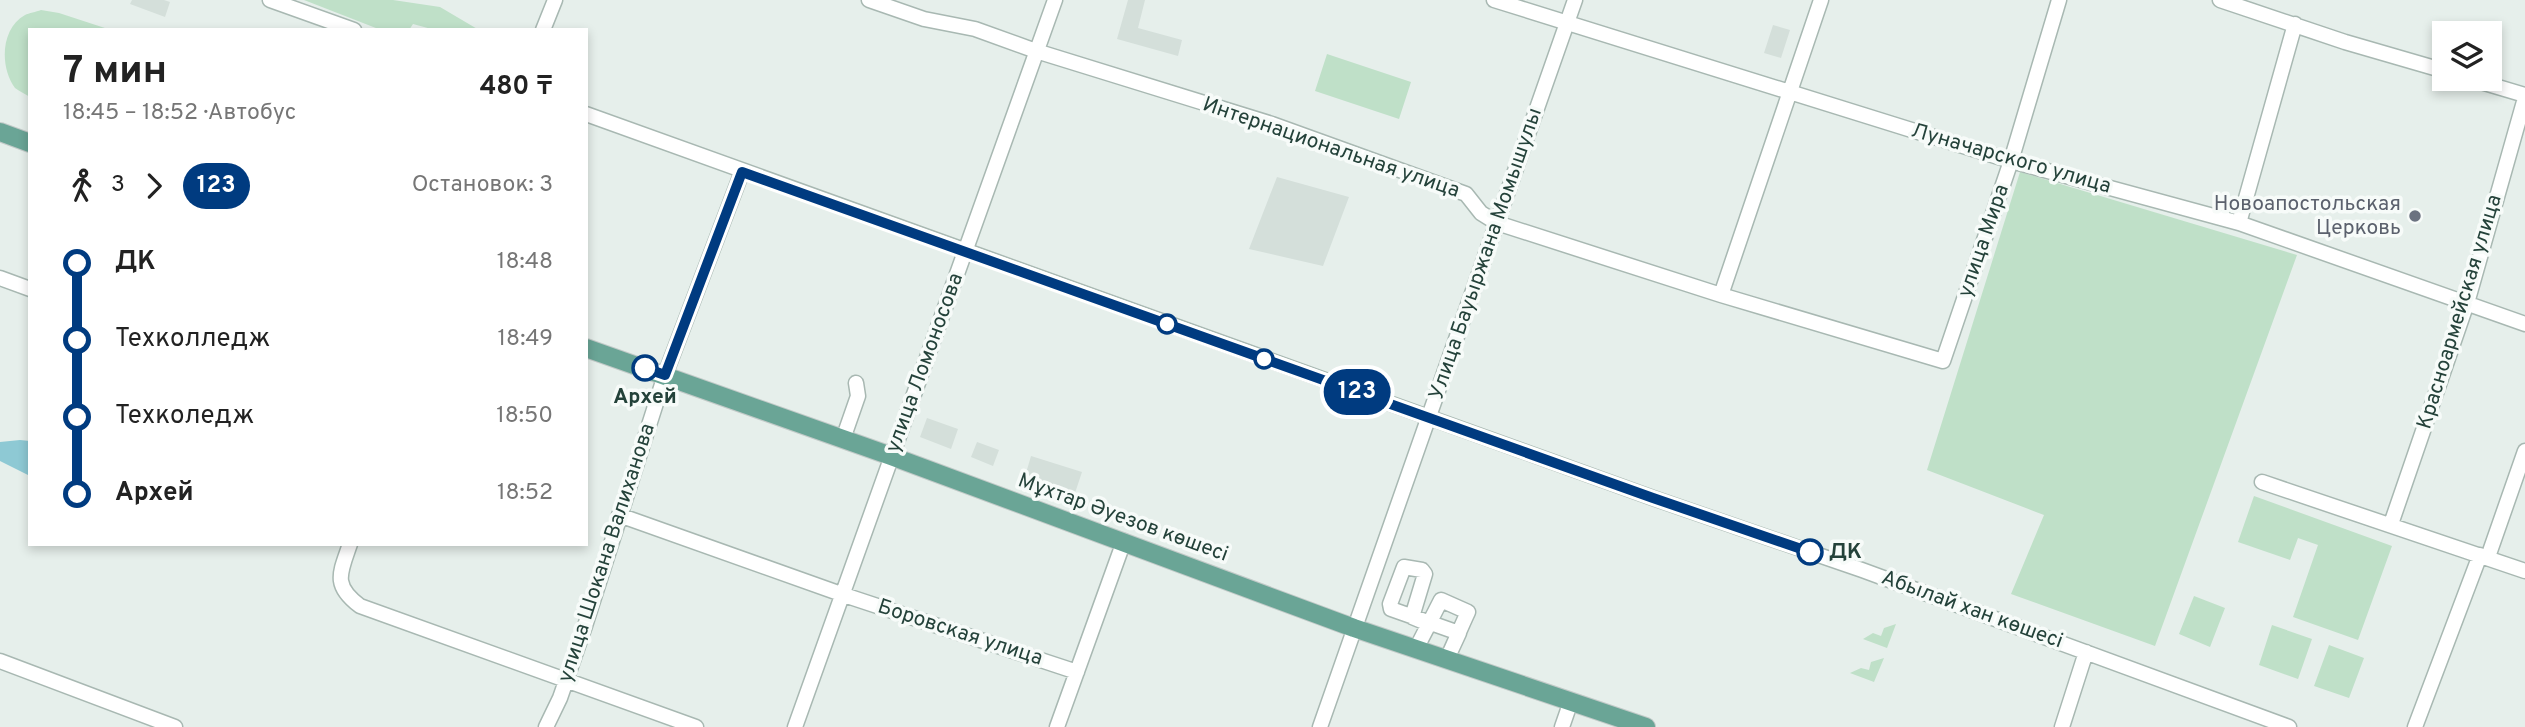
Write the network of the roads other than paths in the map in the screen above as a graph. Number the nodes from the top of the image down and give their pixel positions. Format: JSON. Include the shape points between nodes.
{"nodes":[{"id":1,"x":271,"y":0,"type":"edge"},
{"id":2,"x":555,"y":0,"type":"edge"},
{"id":3,"x":869,"y":0,"type":"edge"},
{"id":4,"x":1055,"y":0,"type":"edge"},
{"id":5,"x":1494,"y":0,"type":"edge"},
{"id":6,"x":1575,"y":0,"type":"edge"},
{"id":7,"x":1821,"y":0,"type":"edge"},
{"id":8,"x":2059,"y":0,"type":"edge"},
{"id":9,"x":2220,"y":0,"type":"edge"},
{"id":10,"x":1567,"y":23,"type":"junction"},
{"id":11,"x":2295,"y":24,"type":"junction"},
{"id":12,"x":348,"y":28,"type":"edge"},
{"id":13,"x":544,"y":28,"type":"edge"},
{"id":14,"x":1036,"y":51,"type":"junction"},
{"id":15,"x":2432,"y":67,"type":"edge"},
{"id":16,"x":2502,"y":89,"type":"edge"},
{"id":17,"x":1790,"y":92,"type":"junction"},
{"id":18,"x":2525,"y":97,"type":"edge"},
{"id":19,"x":588,"y":115,"type":"edge"},
{"id":20,"x":0,"y":132,"type":"edge"},
{"id":21,"x":28,"y":142,"type":"edge"},
{"id":22,"x":2011,"y":161,"type":"junction"},
{"id":23,"x":742,"y":172,"type":"junction"},
{"id":24,"x":1497,"y":223,"type":"junction"},
{"id":25,"x":2239,"y":223,"type":"junction"},
{"id":26,"x":965,"y":252,"type":"junction"},
{"id":27,"x":0,"y":278,"type":"edge"},
{"id":28,"x":28,"y":288,"type":"edge"},
{"id":29,"x":1721,"y":295,"type":"junction"},
{"id":30,"x":2467,"y":303,"type":"junction"},
{"id":31,"x":2525,"y":324,"type":"edge"},
{"id":32,"x":588,"y":349,"type":"edge"},
{"id":33,"x":1943,"y":361,"type":"joint"},
{"id":34,"x":665,"y":375,"type":"junction"},
{"id":35,"x":856,"y":383,"type":"dead end"},
{"id":36,"x":1428,"y":418,"type":"junction"},
{"id":37,"x":843,"y":439,"type":"junction"},
{"id":38,"x":2525,"y":451,"type":"edge"},
{"id":39,"x":891,"y":456,"type":"junction"},
{"id":40,"x":2262,"y":482,"type":"dead end"},
{"id":41,"x":619,"y":514,"type":"junction"},
{"id":42,"x":2391,"y":524,"type":"junction"},
{"id":43,"x":1124,"y":541,"type":"junction"},
{"id":44,"x":349,"y":546,"type":"edge"},
{"id":45,"x":2484,"y":556,"type":"junction"},
{"id":46,"x":2525,"y":571,"type":"edge"},
{"id":47,"x":844,"y":595,"type":"junction"},
{"id":48,"x":1412,"y":617,"type":"dead end"},
{"id":49,"x":1429,"y":624,"type":"junction"},
{"id":50,"x":1354,"y":628,"type":"junction"},
{"id":51,"x":1459,"y":633,"type":"junction"},
{"id":52,"x":1416,"y":649,"type":"junction"},
{"id":53,"x":2086,"y":652,"type":"junction"},
{"id":54,"x":1447,"y":659,"type":"junction"},
{"id":55,"x":0,"y":661,"type":"edge"},
{"id":56,"x":1077,"y":672,"type":"junction"},
{"id":57,"x":566,"y":682,"type":"junction"},
{"id":58,"x":1571,"y":701,"type":"junction"},
{"id":59,"x":175,"y":727,"type":"edge"},
{"id":60,"x":546,"y":727,"type":"edge"},
{"id":61,"x":696,"y":727,"type":"edge"},
{"id":62,"x":795,"y":727,"type":"edge"},
{"id":63,"x":1057,"y":727,"type":"edge"},
{"id":64,"x":1320,"y":727,"type":"edge"},
{"id":65,"x":1562,"y":727,"type":"edge"},
{"id":66,"x":1646,"y":727,"type":"edge"},
{"id":67,"x":2062,"y":727,"type":"edge"},
{"id":68,"x":2289,"y":727,"type":"edge"},
{"id":69,"x":2415,"y":727,"type":"edge"}],
"edges":[{"from":1,"to":12,"type":"street"},
{"from":2,"to":13,"type":"street"},
{"from":3,"to":14,"type":"street","name":"Интернациональная улица"},
{"from":4,"to":14,"type":"street","name":"улица Ломоносова"},
{"from":5,"to":10,"type":"street","name":"Луначарского улица"},
{"from":6,"to":10,"type":"street","name":"Улица Бауыржана Момышулы"},
{"from":7,"to":17,"type":"street"},
{"from":8,"to":22,"type":"street","name":"улица Мира"},
{"from":9,"to":11,"type":"street"},
{"from":10,"to":17,"type":"street","name":"Луначарского улица"},
{"from":10,"to":24,"type":"street","name":"Улица Бауыржана Момышулы"},
{"from":11,"to":15,"type":"street"},
{"from":11,"to":25,"type":"street"},
{"from":14,"to":24,"type":"street","name":"Интернациональная улица","via":[[1272,124],[1466,194],[1481,213]]},
{"from":14,"to":26,"type":"street","name":"улица Ломоносова"},
{"from":16,"to":18,"type":"street"},
{"from":17,"to":22,"type":"street","name":"Луначарского улица"},
{"from":17,"to":29,"type":"street"},
{"from":18,"to":30,"type":"street","name":"Красноармейская улица"},
{"from":19,"to":23,"type":"street","name":"Абылай хан көшесі"},
{"from":20,"to":21,"type":"main road"},
{"from":22,"to":25,"type":"street","name":"Луначарского улица"},
{"from":22,"to":33,"type":"street","name":"улица Мира"},
{"from":23,"to":26,"type":"street","name":"Абылай хан көшесі"},
{"from":23,"to":34,"type":"street","name":"улица Шокана Валиханова"},
{"from":24,"to":29,"type":"street","name":"Интернациональная улица"},
{"from":24,"to":36,"type":"street","name":"Улица Бауыржана Момышулы"},
{"from":25,"to":30,"type":"street","name":"Луначарского улица"},
{"from":26,"to":36,"type":"street","name":"Абылай хан көшесі"},
{"from":26,"to":39,"type":"street","name":"улица Ломоносова"},
{"from":27,"to":28,"type":"street"},
{"from":29,"to":33,"type":"street","name":"Интернациональная улица"},
{"from":30,"to":31,"type":"street","name":"Луначарского улица"},
{"from":30,"to":42,"type":"street","name":"Красноармейская улица"},
{"from":32,"to":34,"type":"main road","name":"Мұхтар Әуезов көшесі"},
{"from":34,"to":37,"type":"main road","name":"Мұхтар Әуезов көшесі"},
{"from":34,"to":41,"type":"street","name":"улица Шокана Валиханова"},
{"from":35,"to":37,"type":"street","via":[[858,396]]},
{"from":36,"to":50,"type":"street","name":"Улица Бауыржана Момышулы"},
{"from":36,"to":53,"type":"street","name":"Абылай хан көшесі"},
{"from":37,"to":39,"type":"main road","name":"Мұхтар Әуезов көшесі"},
{"from":38,"to":45,"type":"street"},
{"from":39,"to":43,"type":"main road","name":"Мұхтар Әуезов көшесі"},
{"from":39,"to":47,"type":"street","name":"улица Ломоносова"},
{"from":40,"to":42,"type":"street"},
{"from":41,"to":47,"type":"street","name":"Боровская улица"},
{"from":41,"to":57,"type":"street","name":"улица Шокана Валиханова"},
{"from":42,"to":45,"type":"street"},
{"from":43,"to":50,"type":"main road","name":"Мұхтар Әуезов көшесі"},
{"from":43,"to":56,"type":"street"},
{"from":44,"to":57,"type":"street","via":[[340,584],[347,597],[360,606]]},
{"from":45,"to":46,"type":"street"},
{"from":45,"to":69,"type":"street"},
{"from":47,"to":56,"type":"street","name":"Боровская улица"},
{"from":47,"to":62,"type":"street","name":"улица Ломоносова"},
{"from":48,"to":49,"type":"street"},
{"from":49,"to":51,"type":"street"},
{"from":49,"to":51,"type":"street","via":[[1441,600],[1468,612]]},
{"from":49,"to":52,"type":"street"},
{"from":50,"to":52,"type":"main road","name":"Мұхтар Әуезов көшесі"},
{"from":50,"to":64,"type":"street","name":"Улица Бауыржана Момышулы"},
{"from":51,"to":54,"type":"street"},
{"from":52,"to":54,"type":"main road","name":"Мұхтар Әуезов көшесі"},
{"from":53,"to":67,"type":"street"},
{"from":53,"to":68,"type":"street","name":"Абылай хан көшесі"},
{"from":54,"to":58,"type":"main road","name":"Мұхтар Әуезов көшесі"},
{"from":55,"to":59,"type":"street"},
{"from":56,"to":63,"type":"street"},
{"from":57,"to":60,"type":"street","name":"улица Шокана Валиханова"},
{"from":57,"to":61,"type":"street"},
{"from":58,"to":65,"type":"street"},
{"from":58,"to":66,"type":"main road","name":"Мұхтар Әуезов көшесі"}]}
